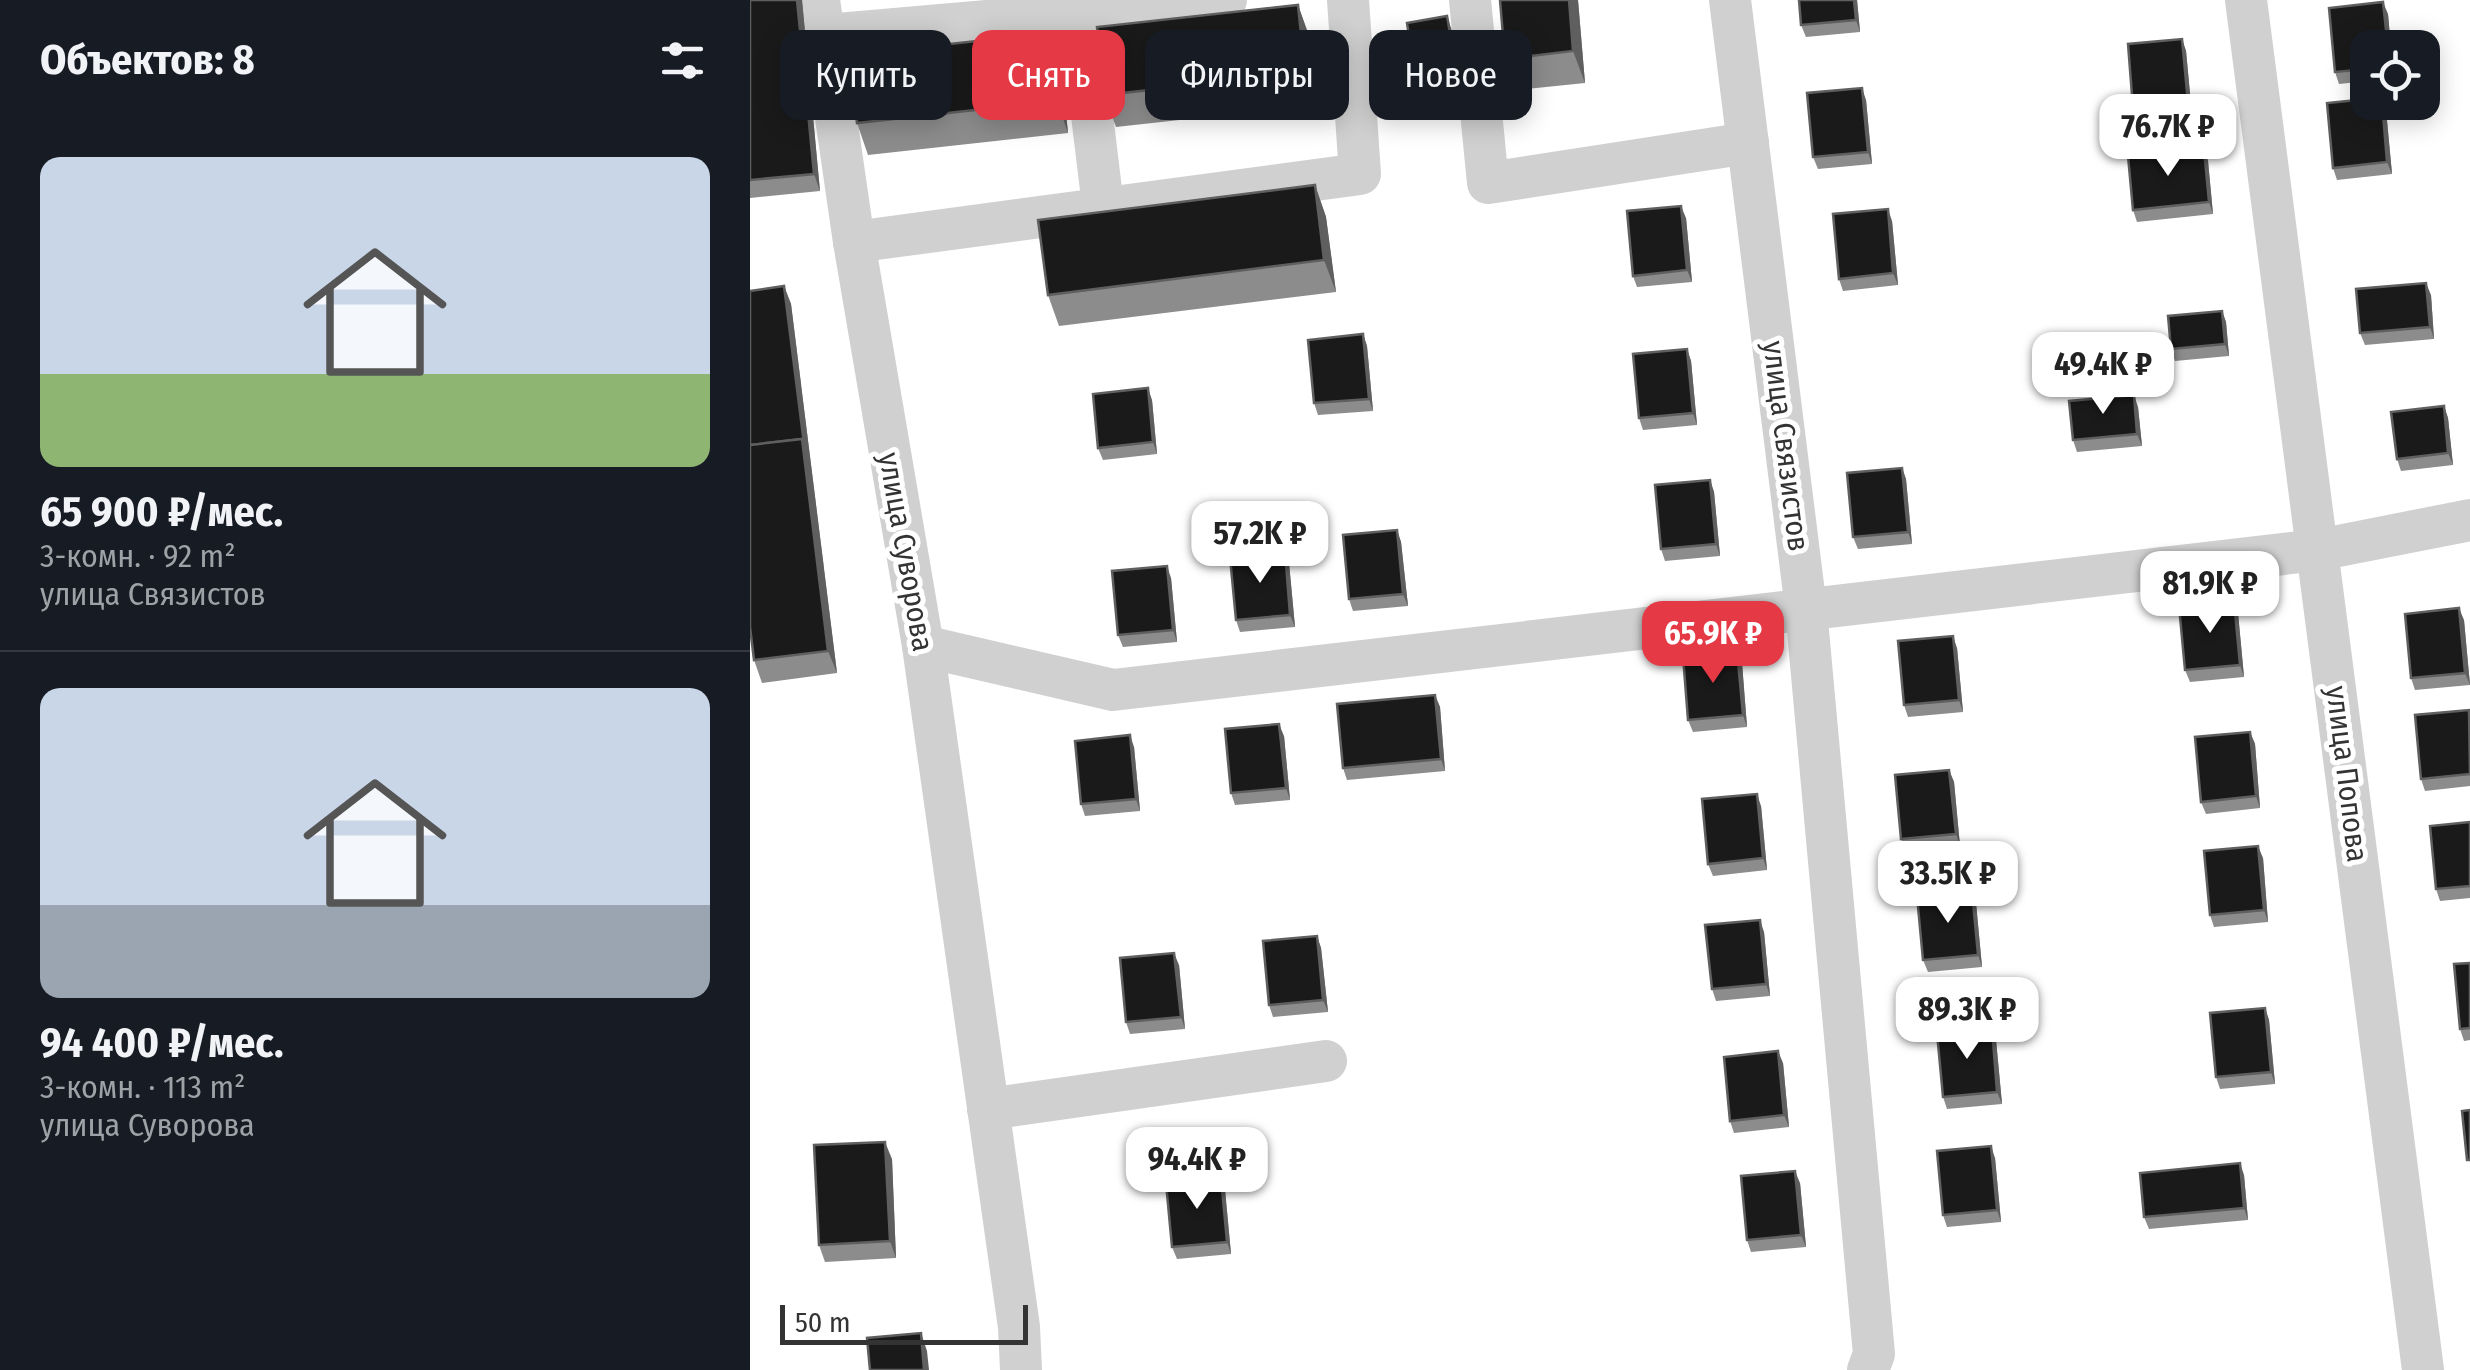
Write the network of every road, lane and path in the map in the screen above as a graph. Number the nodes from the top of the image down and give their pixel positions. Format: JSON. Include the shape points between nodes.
{"nodes":[{"id":1,"x":1226,"y":0,"type":"edge"},
{"id":2,"x":1348,"y":0,"type":"edge"},
{"id":3,"x":1470,"y":0,"type":"edge"},
{"id":4,"x":1730,"y":0,"type":"edge"},
{"id":5,"x":2246,"y":0,"type":"edge"},
{"id":6,"x":1079,"y":7,"type":"edge"},
{"id":7,"x":823,"y":18,"type":"edge"},
{"id":8,"x":1748,"y":143,"type":"junction"},
{"id":9,"x":1102,"y":206,"type":"junction"},
{"id":10,"x":854,"y":242,"type":"junction"},
{"id":11,"x":2470,"y":520,"type":"edge"},
{"id":12,"x":2318,"y":550,"type":"junction"},
{"id":13,"x":1806,"y":609,"type":"junction"},
{"id":14,"x":923,"y":646,"type":"junction"},
{"id":15,"x":1326,"y":1060,"type":"dead end"},
{"id":16,"x":988,"y":1109,"type":"junction"},
{"id":17,"x":1020,"y":1370,"type":"edge"},
{"id":18,"x":1868,"y":1370,"type":"edge"},
{"id":19,"x":2424,"y":1370,"type":"edge"}],
"edges":[{"from":1,"to":6,"type":"street"},
{"from":2,"to":9,"type":"street","via":[[1360,174]]},
{"from":3,"to":8,"type":"street","via":[[1488,183]]},
{"from":4,"to":8,"type":"street","name":"улица Связистов"},
{"from":5,"to":12,"type":"street","name":"улица Попова"},
{"from":6,"to":7,"type":"street"},
{"from":6,"to":9,"type":"street"},
{"from":7,"to":10,"type":"street","name":"улица Суворова"},
{"from":8,"to":13,"type":"street","name":"улица Связистов"},
{"from":9,"to":10,"type":"street"},
{"from":10,"to":14,"type":"street","name":"улица Суворова"},
{"from":11,"to":12,"type":"street"},
{"from":12,"to":13,"type":"street"},
{"from":12,"to":19,"type":"street","name":"улица Попова"},
{"from":13,"to":14,"type":"street","via":[[1113,690]]},
{"from":13,"to":18,"type":"street","name":"улица Связистов","via":[[1874,1354]]},
{"from":14,"to":16,"type":"street","name":"улица Суворова"},
{"from":15,"to":16,"type":"street"},
{"from":16,"to":17,"type":"street","name":"улица Суворова"}]}
